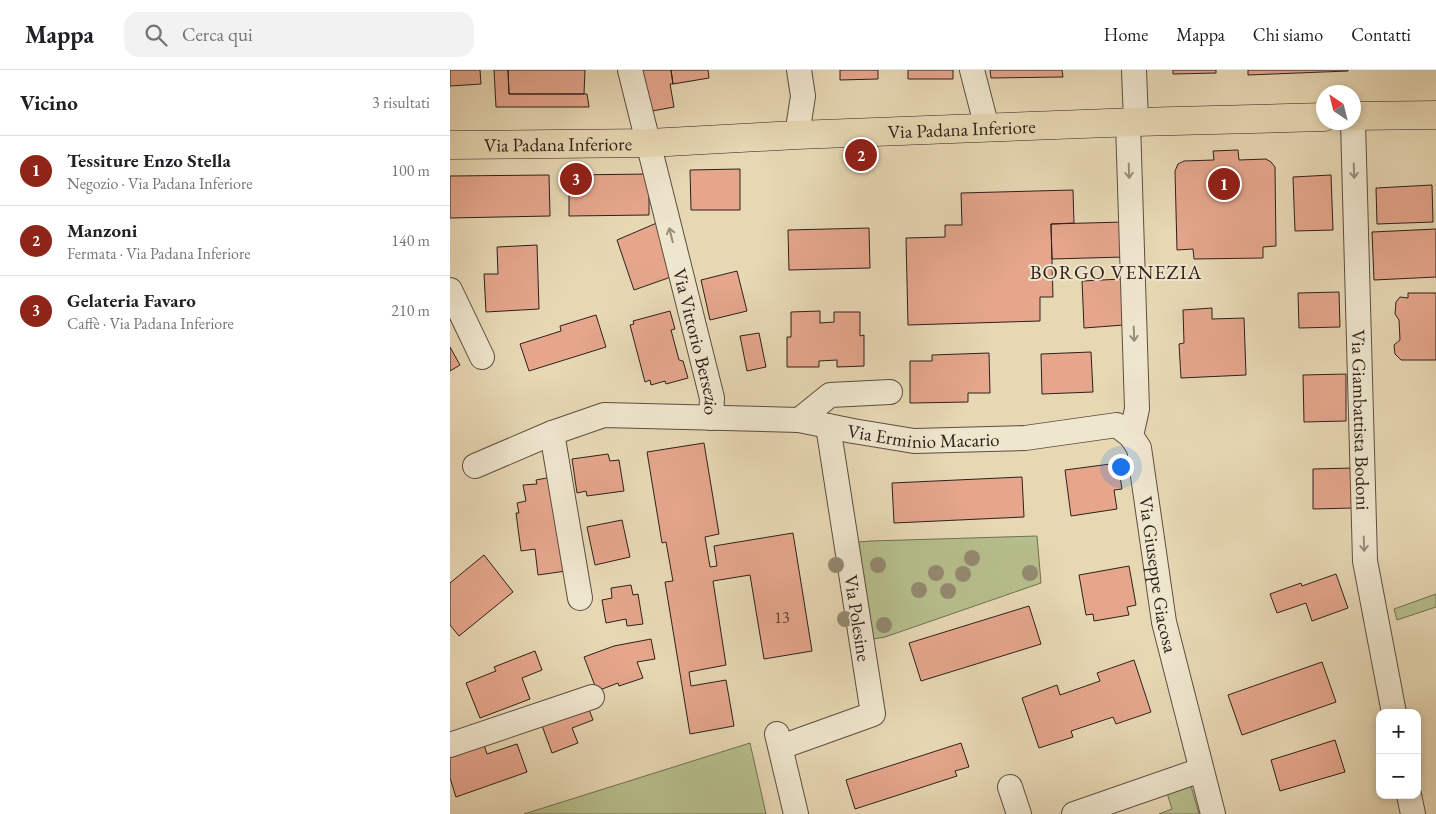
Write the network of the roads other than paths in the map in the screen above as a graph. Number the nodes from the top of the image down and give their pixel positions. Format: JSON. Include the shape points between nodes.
{"nodes":[{"id":1,"x":630,"y":70,"type":"edge"},
{"id":2,"x":799,"y":70,"type":"edge"},
{"id":3,"x":972,"y":70,"type":"edge"},
{"id":4,"x":1134,"y":70,"type":"edge"},
{"id":5,"x":1436,"y":115,"type":"edge"},
{"id":6,"x":1361,"y":116,"type":"edge"},
{"id":7,"x":1316,"y":117,"type":"edge"},
{"id":8,"x":1132,"y":122,"type":"junction"},
{"id":9,"x":987,"y":128,"type":"junction"},
{"id":10,"x":1352,"y":130,"type":"edge"},
{"id":11,"x":797,"y":135,"type":"junction"},
{"id":12,"x":648,"y":143,"type":"junction"},
{"id":13,"x":450,"y":144,"type":"edge"},
{"id":14,"x":450,"y":290,"type":"edge"},
{"id":15,"x":482,"y":357,"type":"dead end"},
{"id":16,"x":890,"y":392,"type":"dead end"},
{"id":17,"x":711,"y":418,"type":"junction"},
{"id":18,"x":799,"y":420,"type":"junction"},
{"id":19,"x":828,"y":426,"type":"junction"},
{"id":20,"x":552,"y":433,"type":"junction"},
{"id":21,"x":1131,"y":436,"type":"junction"},
{"id":22,"x":475,"y":466,"type":"dead end"},
{"id":23,"x":580,"y":598,"type":"dead end"},
{"id":24,"x":592,"y":697,"type":"dead end"},
{"id":25,"x":1393,"y":709,"type":"edge"},
{"id":26,"x":450,"y":745,"type":"edge"},
{"id":27,"x":1201,"y":770,"type":"junction"},
{"id":28,"x":1010,"y":787,"type":"dead end"},
{"id":29,"x":1410,"y":799,"type":"edge"},
{"id":30,"x":796,"y":814,"type":"edge"},
{"id":31,"x":1019,"y":814,"type":"edge"},
{"id":32,"x":1074,"y":814,"type":"edge"},
{"id":33,"x":1213,"y":814,"type":"edge"},
{"id":34,"x":1412,"y":814,"type":"edge"}],
"edges":[{"from":1,"to":12,"type":"street","name":"Via Vittorio Bersezio"},
{"from":2,"to":11,"type":"street","via":[[803,96]]},
{"from":3,"to":9,"type":"street"},
{"from":4,"to":8,"type":"street"},
{"from":5,"to":6,"type":"main road"},
{"from":7,"to":8,"type":"main road","name":"Via Padana Inferiore"},
{"from":8,"to":9,"type":"main road","name":"Via Padana Inferiore"},
{"from":8,"to":21,"type":"street","one_way":true,"via":[[1137,409]]},
{"from":9,"to":11,"type":"main road","name":"Via Padana Inferiore"},
{"from":10,"to":25,"type":"street","name":"Via Giambattista Bodoni","one_way":true,"via":[[1365,561]]},
{"from":11,"to":12,"type":"main road","name":"Via Padana Inferiore"},
{"from":12,"to":13,"type":"main road","name":"Via Padana Inferiore"},
{"from":17,"to":12,"type":"street","name":"Via Vittorio Bersezio","one_way":true,"via":[[712,398]]},
{"from":14,"to":15,"type":"street"},
{"from":16,"to":18,"type":"street","via":[[830,395]]},
{"from":17,"to":18,"type":"street","name":"Via Erminio Macario"},
{"from":17,"to":20,"type":"street","name":"Via Vittorio Bersezio","via":[[604,415]]},
{"from":18,"to":19,"type":"street","name":"Via Erminio Macario"},
{"from":19,"to":21,"type":"street","name":"Via Erminio Macario","via":[[914,441],[1025,438],[1117,425]]},
{"from":19,"to":30,"type":"street","name":"Via Polesine","via":[[873,714],[787,740]]},
{"from":20,"to":22,"type":"street","name":"Via Vittorio Bersezio"},
{"from":20,"to":23,"type":"street"},
{"from":21,"to":27,"type":"street","name":"Via Giuseppe Giacosa","via":[[1139,448],[1164,622]]},
{"from":24,"to":26,"type":"street"},
{"from":27,"to":32,"type":"street"},
{"from":27,"to":33,"type":"street","name":"Via Giuseppe Giacosa"},
{"from":28,"to":31,"type":"street"},
{"from":29,"to":34,"type":"street"}]}
